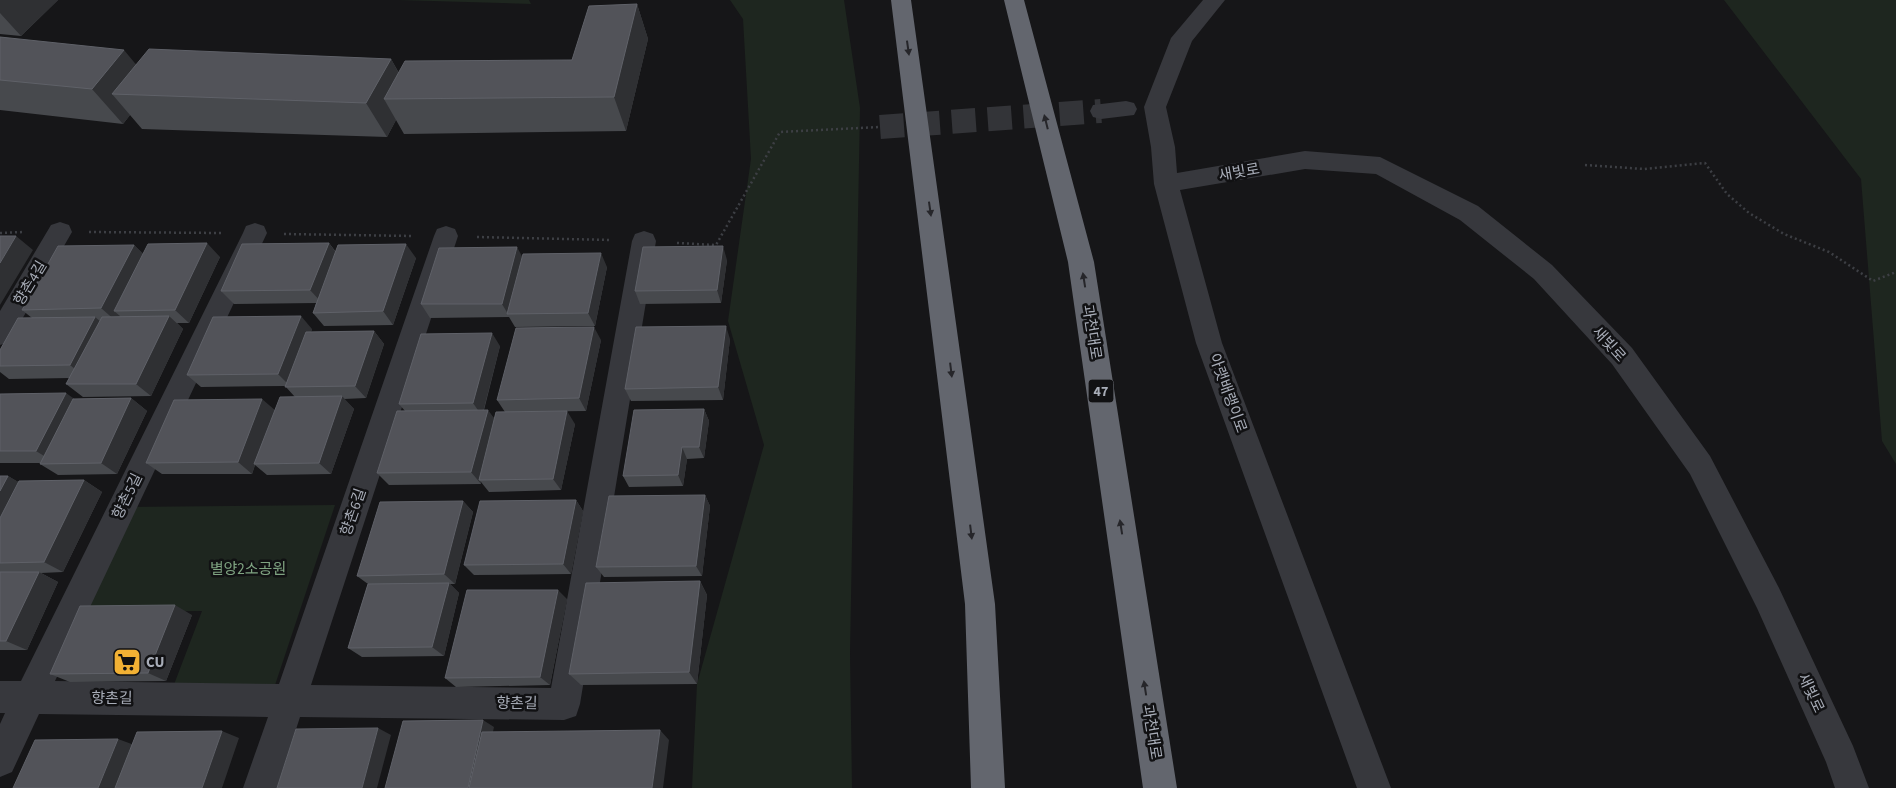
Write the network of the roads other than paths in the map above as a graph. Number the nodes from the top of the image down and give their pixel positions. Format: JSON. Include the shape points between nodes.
{"nodes":[{"id":1,"x":901,"y":0,"type":"edge"},
{"id":2,"x":1014,"y":0,"type":"edge"},
{"id":3,"x":1215,"y":0,"type":"edge"},
{"id":4,"x":1126,"y":109,"type":"dead end"},
{"id":5,"x":1101,"y":111,"type":"tunnel mouth"},
{"id":6,"x":1166,"y":184,"type":"junction"},
{"id":7,"x":60,"y":232,"type":"dead end"},
{"id":8,"x":255,"y":233,"type":"dead end"},
{"id":9,"x":446,"y":236,"type":"dead end"},
{"id":10,"x":644,"y":241,"type":"dead end"},
{"id":11,"x":0,"y":334,"type":"edge"},
{"id":12,"x":15,"y":697,"type":"edge"},
{"id":13,"x":289,"y":700,"type":"junction"},
{"id":14,"x":0,"y":760,"type":"edge"},
{"id":15,"x":260,"y":788,"type":"edge"},
{"id":16,"x":988,"y":788,"type":"edge"},
{"id":17,"x":1160,"y":788,"type":"edge"},
{"id":18,"x":1374,"y":788,"type":"edge"},
{"id":19,"x":1852,"y":788,"type":"edge"}],
"edges":[{"from":1,"to":16,"type":"highway","one_way":true,"via":[[980,604]]},
{"from":17,"to":2,"type":"highway","name":"과천대로","number":"47","one_way":true,"via":[[1081,262]]},
{"from":3,"to":6,"type":"street","name":"아랫배랭이로","via":[[1182,38],[1155,107]]},
{"from":4,"to":5,"type":"street"},
{"from":6,"to":18,"type":"street","name":"아랫배랭이로","via":[[1209,343]]},
{"from":6,"to":19,"type":"street","name":"새빛로","via":[[1305,160],[1380,166],[1468,213],[1543,272],[1622,356],[1700,465],[1768,598]]},
{"from":7,"to":11,"type":"street","name":"향촌4길"},
{"from":8,"to":12,"type":"street","name":"향촌5길"},
{"from":9,"to":13,"type":"street","name":"향촌6길"},
{"from":10,"to":13,"type":"street","name":"향촌길","via":[[564,704]]},
{"from":12,"to":13,"type":"street","name":"향촌길"},
{"from":12,"to":14,"type":"street","name":"향촌5길"},
{"from":13,"to":15,"type":"street","name":"향촌6길"}]}
